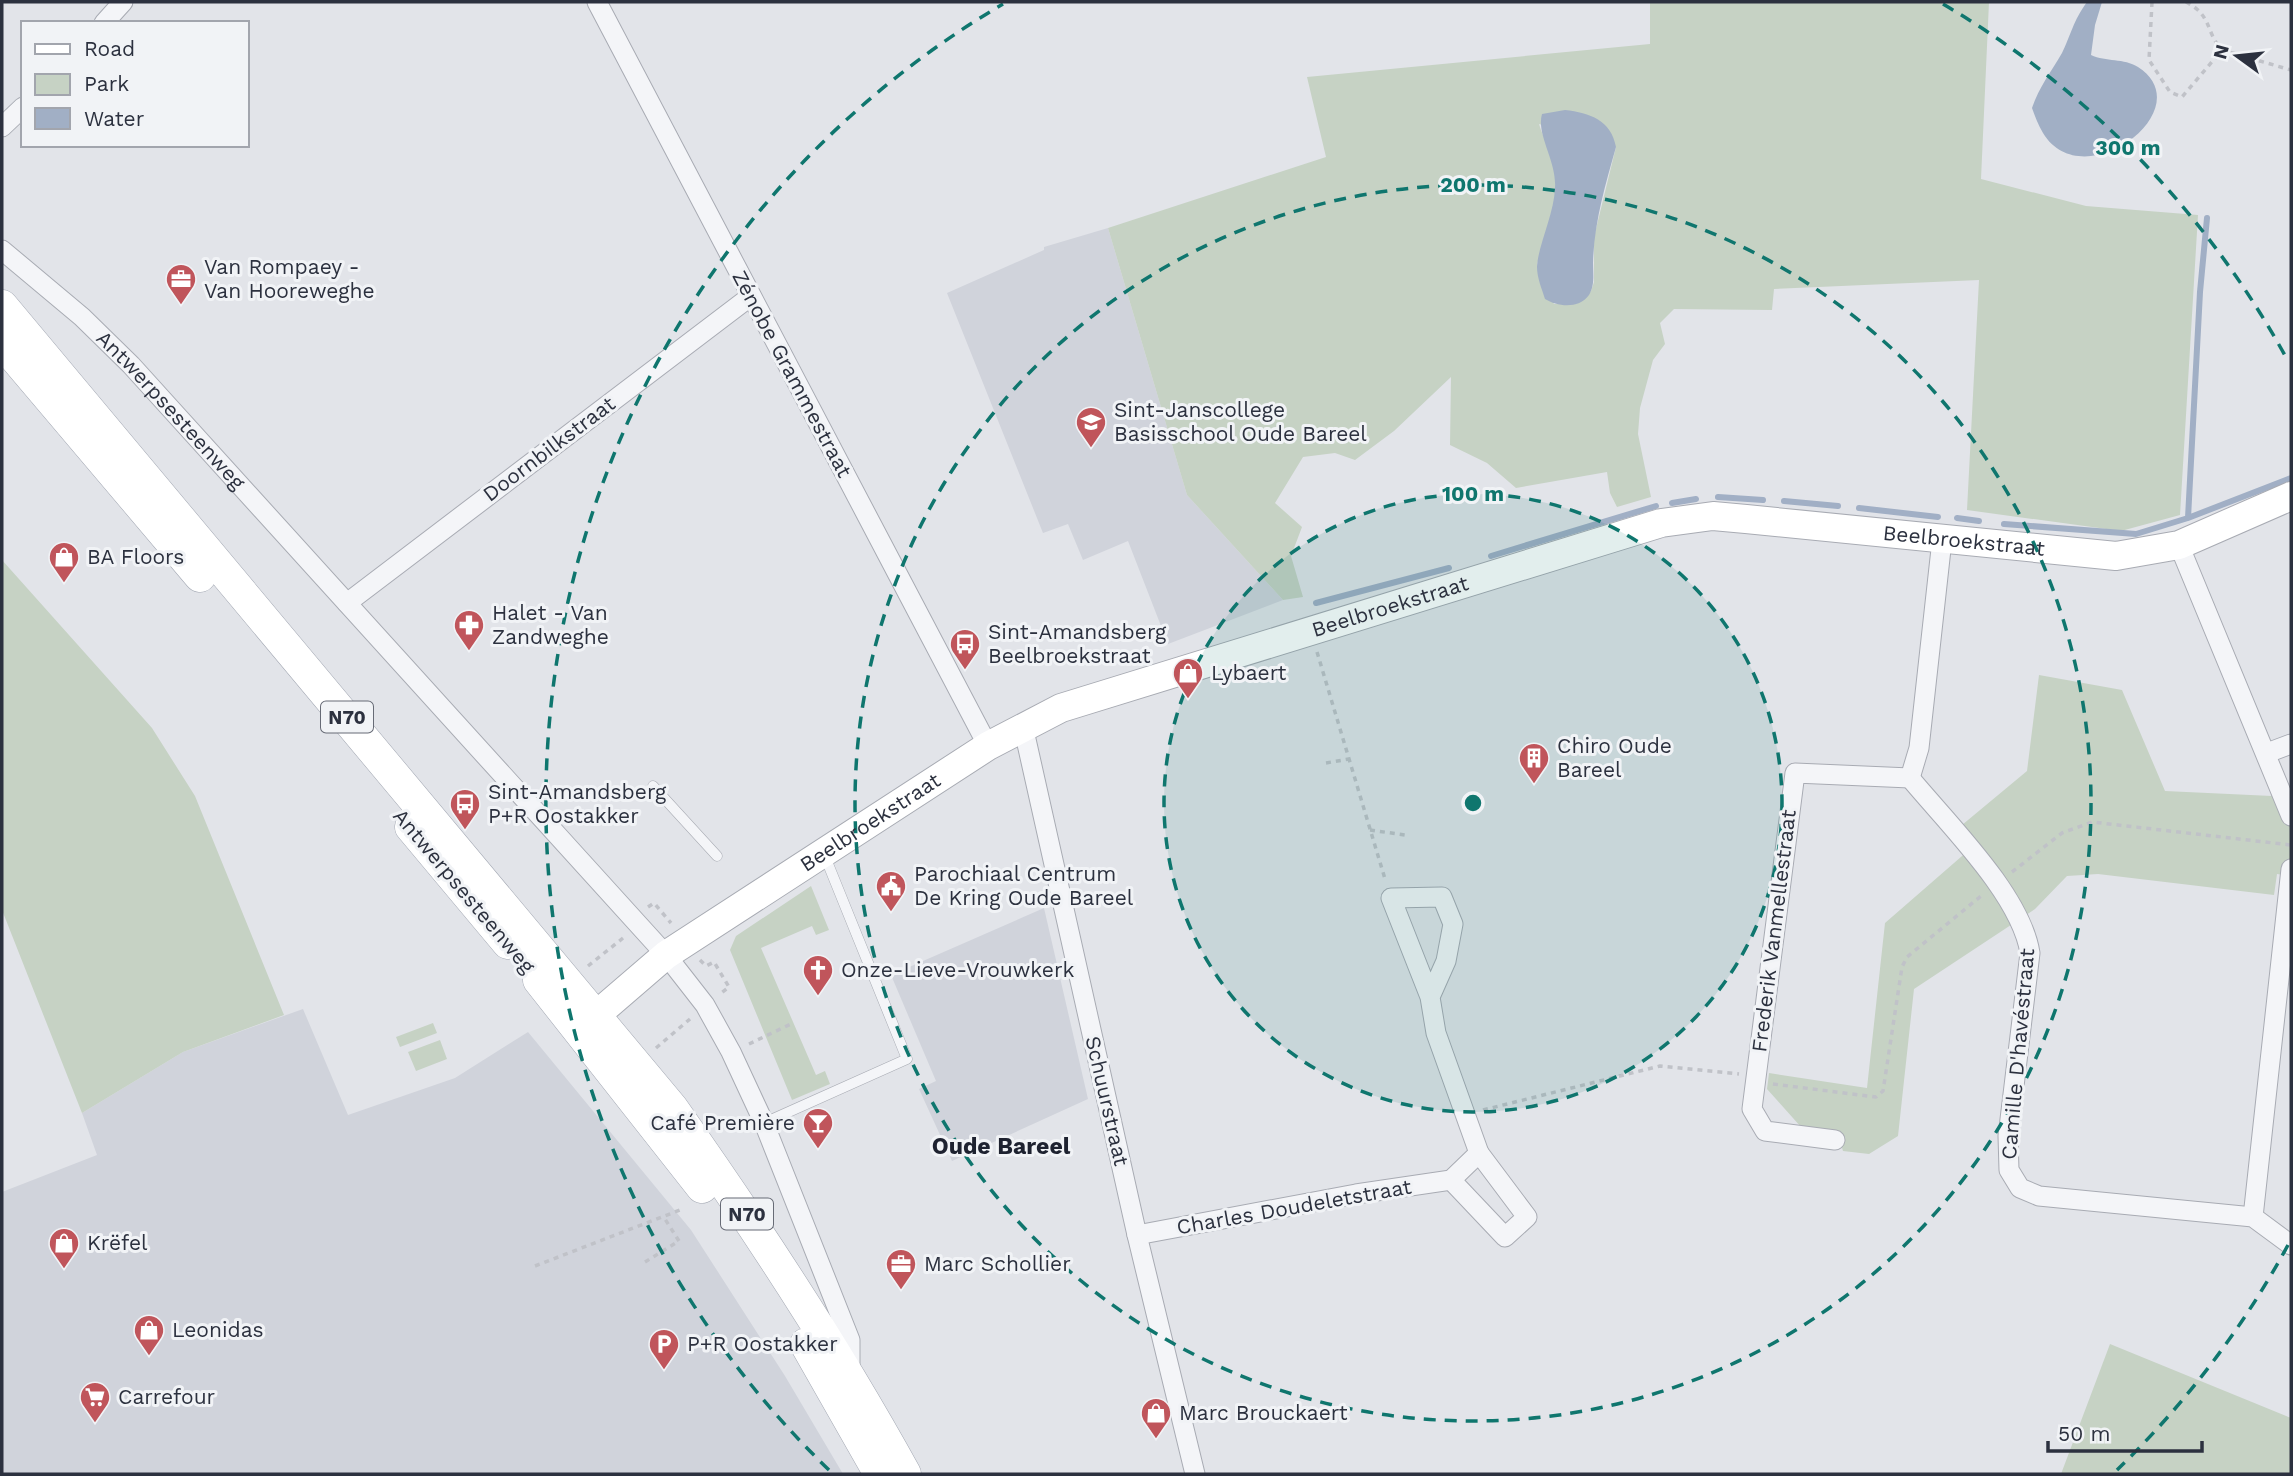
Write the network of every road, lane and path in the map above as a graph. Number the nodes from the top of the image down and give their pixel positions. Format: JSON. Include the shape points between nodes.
{"nodes":[{"id":1,"x":122,"y":2,"type":"edge"},
{"id":2,"x":597,"y":2,"type":"edge"},
{"id":3,"x":2152,"y":2,"type":"edge"},
{"id":4,"x":2186,"y":2,"type":"edge"},
{"id":5,"x":106,"y":21,"type":"edge"},
{"id":6,"x":2222,"y":50,"type":"junction"},
{"id":7,"x":2291,"y":70,"type":"edge"},
{"id":8,"x":21,"y":109,"type":"edge"},
{"id":9,"x":2,"y":127,"type":"edge"},
{"id":10,"x":2,"y":250,"type":"edge"},
{"id":11,"x":751,"y":296,"type":"junction"},
{"id":12,"x":2,"y":306,"type":"edge"},
{"id":13,"x":2,"y":342,"type":"edge"},
{"id":14,"x":2291,"y":496,"type":"edge"},
{"id":15,"x":1942,"y":540,"type":"junction"},
{"id":16,"x":2179,"y":545,"type":"junction"},
{"id":17,"x":347,"y":603,"type":"junction"},
{"id":18,"x":1310,"y":629,"type":"junction"},
{"id":19,"x":1023,"y":726,"type":"junction"},
{"id":20,"x":2291,"y":744,"type":"edge"},
{"id":21,"x":988,"y":746,"type":"junction"},
{"id":22,"x":2267,"y":752,"type":"junction"},
{"id":23,"x":1349,"y":759,"type":"junction"},
{"id":24,"x":1326,"y":763,"type":"dead end"},
{"id":25,"x":1910,"y":778,"type":"junction"},
{"id":26,"x":653,"y":786,"type":"dead end"},
{"id":27,"x":2291,"y":816,"type":"edge"},
{"id":28,"x":1370,"y":830,"type":"junction"},
{"id":29,"x":1405,"y":835,"type":"dead end"},
{"id":30,"x":2291,"y":845,"type":"edge"},
{"id":31,"x":824,"y":853,"type":"junction"},
{"id":32,"x":717,"y":856,"type":"dead end"},
{"id":33,"x":2291,"y":869,"type":"edge"},
{"id":34,"x":1997,"y":883,"type":"junction"},
{"id":35,"x":1391,"y":898,"type":"junction"},
{"id":36,"x":638,"y":925,"type":"junction"},
{"id":37,"x":666,"y":955,"type":"junction"},
{"id":38,"x":586,"y":968,"type":"dead end"},
{"id":39,"x":1430,"y":997,"type":"junction"},
{"id":40,"x":2283,"y":1015,"type":"edge"},
{"id":41,"x":587,"y":1023,"type":"junction"},
{"id":42,"x":793,"y":1023,"type":"dead end"},
{"id":43,"x":731,"y":1052,"type":"junction"},
{"id":44,"x":1755,"y":1081,"type":"junction"},
{"id":45,"x":1464,"y":1114,"type":"junction"},
{"id":46,"x":764,"y":1123,"type":"junction"},
{"id":47,"x":1835,"y":1140,"type":"dead end"},
{"id":48,"x":1479,"y":1153,"type":"junction"},
{"id":49,"x":1451,"y":1180,"type":"junction"},
{"id":50,"x":678,"y":1206,"type":"dead end"},
{"id":51,"x":663,"y":1216,"type":"junction"},
{"id":52,"x":2253,"y":1217,"type":"junction"},
{"id":53,"x":1137,"y":1236,"type":"junction"},
{"id":54,"x":2291,"y":1245,"type":"edge"},
{"id":55,"x":645,"y":1262,"type":"dead end"},
{"id":56,"x":535,"y":1266,"type":"dead end"},
{"id":57,"x":850,"y":1375,"type":"junction"},
{"id":58,"x":880,"y":1474,"type":"edge"},
{"id":59,"x":905,"y":1474,"type":"edge"},
{"id":60,"x":1195,"y":1474,"type":"edge"}],
"edges":[{"from":1,"to":5,"type":"street"},
{"from":2,"to":11,"type":"street","name":"Zénobe Grammestraat"},
{"from":3,"to":6,"type":"path","via":[[2149,60],[2171,92],[2182,97]]},
{"from":4,"to":6,"type":"path","via":[[2207,19],[2214,42]]},
{"from":6,"to":7,"type":"path"},
{"from":8,"to":9,"type":"street"},
{"from":10,"to":17,"type":"street","name":"Antwerpsesteenweg","via":[[131,365]]},
{"from":11,"to":17,"type":"street","name":"Doornbilkstraat"},
{"from":11,"to":21,"type":"street","name":"Zénobe Grammestraat"},
{"from":12,"to":41,"type":"main road","name":"Antwerpsesteenweg","number":"N70"},
{"from":13,"to":41,"type":"main road","name":"Antwerpsesteenweg","number":"N70"},
{"from":14,"to":16,"type":"street","name":"Beelbroekstraat"},
{"from":15,"to":16,"type":"street","name":"Beelbroekstraat","via":[[2116,556]]},
{"from":15,"to":18,"type":"street","name":"Beelbroekstraat","via":[[1746,519],[1689,518]]},
{"from":15,"to":25,"type":"street","via":[[1919,748]]},
{"from":16,"to":22,"type":"street"},
{"from":17,"to":36,"type":"street","name":"Antwerpsesteenweg"},
{"from":18,"to":19,"type":"street","name":"Beelbroekstraat","via":[[1084,700]]},
{"from":18,"to":23,"type":"path"},
{"from":19,"to":21,"type":"street","name":"Beelbroekstraat"},
{"from":19,"to":53,"type":"street","name":"Schuurstraat"},
{"from":20,"to":22,"type":"street"},
{"from":21,"to":31,"type":"street","name":"Beelbroekstraat"},
{"from":22,"to":27,"type":"street"},
{"from":23,"to":24,"type":"path"},
{"from":23,"to":28,"type":"path"},
{"from":25,"to":34,"type":"street","name":"Camille D'havéstraat"},
{"from":25,"to":44,"type":"street","name":"Frederik Vanmellestraat","via":[[1795,773]]},
{"from":26,"to":32,"type":"lane"},
{"from":28,"to":29,"type":"path"},
{"from":28,"to":35,"type":"path"},
{"from":30,"to":34,"type":"path","via":[[2092,822],[2062,833]]},
{"from":31,"to":37,"type":"street","name":"Beelbroekstraat","via":[[744,900]]},
{"from":31,"to":46,"type":"lane","via":[[907,1059]]},
{"from":33,"to":40,"type":"street"},
{"from":34,"to":44,"type":"path","via":[[1908,957],[1898,979],[1883,1091],[1876,1097]]},
{"from":34,"to":52,"type":"street","name":"Camille D'havéstraat","via":[[2027,934],[2030,953],[2008,1136],[2009,1170],[2020,1188],[2039,1196]]},
{"from":35,"to":39,"type":"street"},
{"from":35,"to":39,"type":"street","via":[[1442,897],[1453,924],[1446,961]]},
{"from":36,"to":37,"type":"street","name":"Antwerpsesteenweg"},
{"from":36,"to":38,"type":"path"},
{"from":37,"to":41,"type":"street","name":"Beelbroekstraat"},
{"from":37,"to":43,"type":"street","name":"Antwerpsesteenweg","via":[[699,997]]},
{"from":39,"to":45,"type":"street","via":[[1436,1033]]},
{"from":40,"to":52,"type":"street"},
{"from":41,"to":57,"type":"main road","name":"Antwerpsesteenweg","number":"N70","via":[[672,1108],[763,1237]]},
{"from":41,"to":58,"type":"main road","name":"Antwerpsesteenweg","number":"N70","via":[[771,1287]]},
{"from":42,"to":43,"type":"path"},
{"from":43,"to":46,"type":"street","name":"Antwerpsesteenweg"},
{"from":44,"to":45,"type":"path","via":[[1747,1075],[1660,1066]]},
{"from":44,"to":47,"type":"street","name":"Frederik Vanmellestraat","via":[[1752,1110],[1765,1131]]},
{"from":45,"to":48,"type":"street"},
{"from":46,"to":57,"type":"street","name":"Antwerpsesteenweg","via":[[850,1340]]},
{"from":48,"to":49,"type":"street"},
{"from":48,"to":49,"type":"street","via":[[1527,1217],[1505,1237]]},
{"from":49,"to":53,"type":"street","name":"Charles Doudeletstraat"},
{"from":50,"to":51,"type":"path","via":[[680,1210]]},
{"from":51,"to":55,"type":"path","via":[[679,1241]]},
{"from":51,"to":56,"type":"path"},
{"from":52,"to":54,"type":"street"},
{"from":53,"to":60,"type":"street","name":"Schuurstraat"},
{"from":57,"to":59,"type":"main road","name":"Antwerpsesteenweg","number":"N70"}]}
